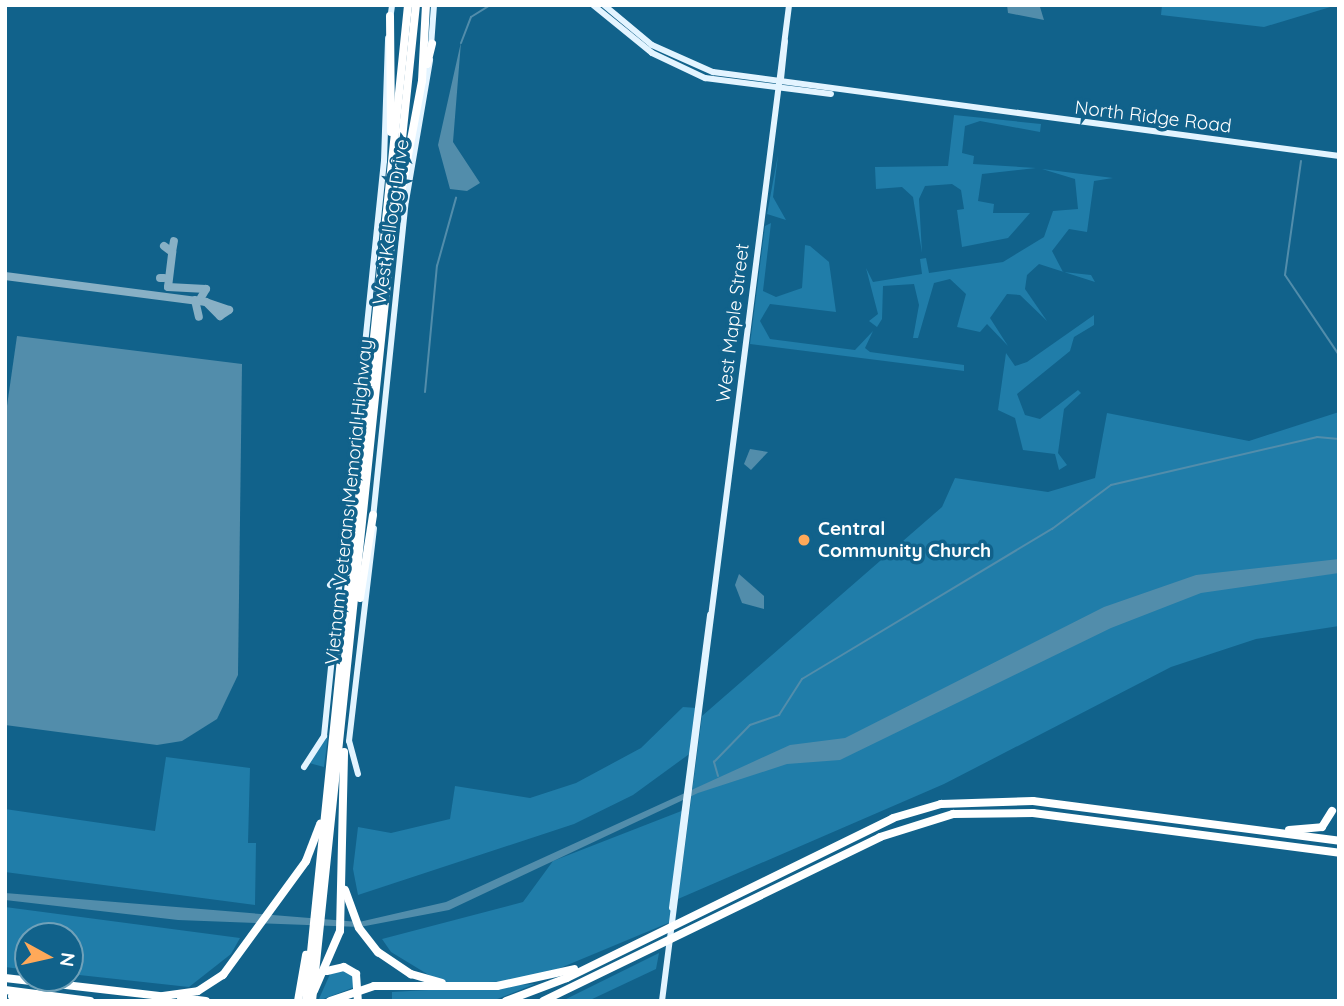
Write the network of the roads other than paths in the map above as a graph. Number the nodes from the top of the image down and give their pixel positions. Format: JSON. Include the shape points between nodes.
{"nodes":[{"id":1,"x":391,"y":5,"type":"edge"},
{"id":2,"x":408,"y":5,"type":"edge"},
{"id":3,"x":416,"y":5,"type":"edge"},
{"id":4,"x":426,"y":5,"type":"edge"},
{"id":5,"x":434,"y":5,"type":"edge"},
{"id":6,"x":593,"y":5,"type":"edge"},
{"id":7,"x":604,"y":5,"type":"edge"},
{"id":8,"x":789,"y":5,"type":"edge"},
{"id":9,"x":390,"y":16,"type":"junction"},
{"id":10,"x":432,"y":44,"type":"junction"},
{"id":11,"x":692,"y":69,"type":"junction"},
{"id":12,"x":780,"y":83,"type":"junction"},
{"id":13,"x":418,"y":104,"type":"junction"},
{"id":14,"x":1339,"y":156,"type":"edge"},
{"id":15,"x":391,"y":170,"type":"junction"},
{"id":16,"x":391,"y":242,"type":"junction"},
{"id":17,"x":373,"y":388,"type":"junction"},
{"id":18,"x":365,"y":427,"type":"junction"},
{"id":19,"x":381,"y":435,"type":"junction"},
{"id":20,"x":352,"y":475,"type":"junction"},
{"id":21,"x":373,"y":515,"type":"junction"},
{"id":22,"x":341,"y":564,"type":"junction"},
{"id":23,"x":330,"y":585,"type":"dead end"},
{"id":24,"x":350,"y":615,"type":"junction"},
{"id":25,"x":337,"y":766,"type":"junction"},
{"id":26,"x":304,"y":767,"type":"dead end"},
{"id":27,"x":358,"y":774,"type":"dead end"},
{"id":28,"x":336,"y":776,"type":"junction"},
{"id":29,"x":326,"y":805,"type":"junction"},
{"id":30,"x":1332,"y":811,"type":"dead end"},
{"id":31,"x":1245,"y":829,"type":"junction"},
{"id":32,"x":1339,"y":841,"type":"edge"},
{"id":33,"x":1339,"y":855,"type":"edge"},
{"id":34,"x":343,"y":871,"type":"junction"},
{"id":35,"x":321,"y":888,"type":"junction"},
{"id":36,"x":677,"y":920,"type":"junction"},
{"id":37,"x":629,"y":947,"type":"junction"},
{"id":38,"x":312,"y":954,"type":"junction"},
{"id":39,"x":5,"y":978,"type":"edge"},
{"id":40,"x":588,"y":981,"type":"junction"},
{"id":41,"x":480,"y":987,"type":"junction"},
{"id":42,"x":5,"y":992,"type":"edge"},
{"id":43,"x":163,"y":996,"type":"junction"},
{"id":44,"x":40,"y":1001,"type":"edge"},
{"id":45,"x":90,"y":1001,"type":"edge"},
{"id":46,"x":206,"y":1001,"type":"edge"},
{"id":47,"x":298,"y":1001,"type":"edge"},
{"id":48,"x":305,"y":1001,"type":"edge"},
{"id":49,"x":312,"y":1001,"type":"edge"},
{"id":50,"x":330,"y":1001,"type":"edge"},
{"id":51,"x":358,"y":1001,"type":"edge"},
{"id":52,"x":506,"y":1001,"type":"edge"},
{"id":53,"x":543,"y":1001,"type":"edge"},
{"id":54,"x":555,"y":1001,"type":"edge"},
{"id":55,"x":662,"y":1001,"type":"edge"}],
"edges":[{"from":1,"to":9,"type":"main road","name":"West Kellogg Drive"},
{"from":2,"to":15,"type":"highway","name":"Vietnam Veterans Memorial Highway"},
{"from":3,"to":16,"type":"highway","name":"Vietnam Veterans Memorial Highway"},
{"from":4,"to":13,"type":"highway"},
{"from":5,"to":10,"type":"main road","name":"West Kellogg Drive"},
{"from":6,"to":11,"type":"main road","via":[[652,53]]},
{"from":7,"to":11,"type":"main road","via":[[652,45]]},
{"from":8,"to":12,"type":"main road","name":"West Maple Street"},
{"from":9,"to":15,"type":"highway"},
{"from":9,"to":17,"type":"main road","name":"West Kellogg Drive"},
{"from":10,"to":13,"type":"highway"},
{"from":10,"to":17,"type":"main road","name":"West Kellogg Drive"},
{"from":11,"to":12,"type":"main road","name":"North Ridge Road"},
{"from":12,"to":14,"type":"main road","name":"North Ridge Road"},
{"from":12,"to":36,"type":"main road","name":"West Maple Street"},
{"from":13,"to":16,"type":"highway"},
{"from":15,"to":17,"type":"highway","name":"Vietnam Veterans Memorial Highway"},
{"from":16,"to":17,"type":"highway","name":"Vietnam Veterans Memorial Highway"},
{"from":17,"to":18,"type":"highway","name":"Vietnam Veterans Memorial Highway"},
{"from":17,"to":19,"type":"main road","name":"West Kellogg Drive"},
{"from":18,"to":19,"type":"main road","via":[[374,415]]},
{"from":18,"to":20,"type":"main road"},
{"from":18,"to":24,"type":"highway","name":"Vietnam Veterans Memorial Highway"},
{"from":19,"to":21,"type":"main road","name":"West Kellogg Drive"},
{"from":20,"to":22,"type":"main road"},
{"from":20,"to":24,"type":"highway"},
{"from":21,"to":24,"type":"highway"},
{"from":21,"to":27,"type":"main road","name":"West Kellogg Drive","via":[[349,741]]},
{"from":22,"to":23,"type":"main road"},
{"from":22,"to":26,"type":"main road","via":[[324,736]]},
{"from":24,"to":25,"type":"highway","name":"Vietnam Veterans Memorial Highway"},
{"from":24,"to":25,"type":"highway","name":"Vietnam Veterans Memorial Highway"},
{"from":25,"to":28,"type":"highway","name":"Vietnam Veterans Memorial Highway"},
{"from":28,"to":29,"type":"highway","name":"Vietnam Veterans Memorial Highway"},
{"from":28,"to":34,"type":"highway"},
{"from":28,"to":35,"type":"highway","name":"Vietnam Veterans Memorial Highway"},
{"from":29,"to":35,"type":"highway","name":"Vietnam Veterans Memorial Highway"},
{"from":29,"to":43,"type":"highway","via":[[312,849],[231,965],[203,989]]},
{"from":30,"to":31,"type":"highway","via":[[1318,829]]},
{"from":31,"to":32,"type":"highway"},
{"from":31,"to":36,"type":"highway","via":[[1033,801],[963,800],[893,818]]},
{"from":33,"to":40,"type":"highway","via":[[1041,814],[969,811],[887,834]]},
{"from":34,"to":41,"type":"highway","via":[[362,933],[411,974]]},
{"from":34,"to":48,"type":"highway","via":[[335,953]]},
{"from":35,"to":38,"type":"highway","name":"Vietnam Veterans Memorial Highway"},
{"from":35,"to":38,"type":"highway","name":"Vietnam Veterans Memorial Highway"},
{"from":36,"to":37,"type":"highway"},
{"from":36,"to":55,"type":"main road","name":"West Maple Street"},
{"from":37,"to":41,"type":"highway","via":[[549,977]]},
{"from":37,"to":52,"type":"highway"},
{"from":38,"to":47,"type":"highway"},
{"from":38,"to":48,"type":"highway","name":"Vietnam Veterans Memorial Highway"},
{"from":38,"to":49,"type":"highway","name":"Vietnam Veterans Memorial Highway"},
{"from":39,"to":43,"type":"highway"},
{"from":40,"to":53,"type":"highway"},
{"from":40,"to":54,"type":"highway"},
{"from":41,"to":50,"type":"highway","via":[[392,986]]},
{"from":42,"to":44,"type":"highway"},
{"from":42,"to":45,"type":"highway"},
{"from":43,"to":46,"type":"highway"},
{"from":49,"to":51,"type":"highway","via":[[321,977],[340,967],[360,979]]}]}
